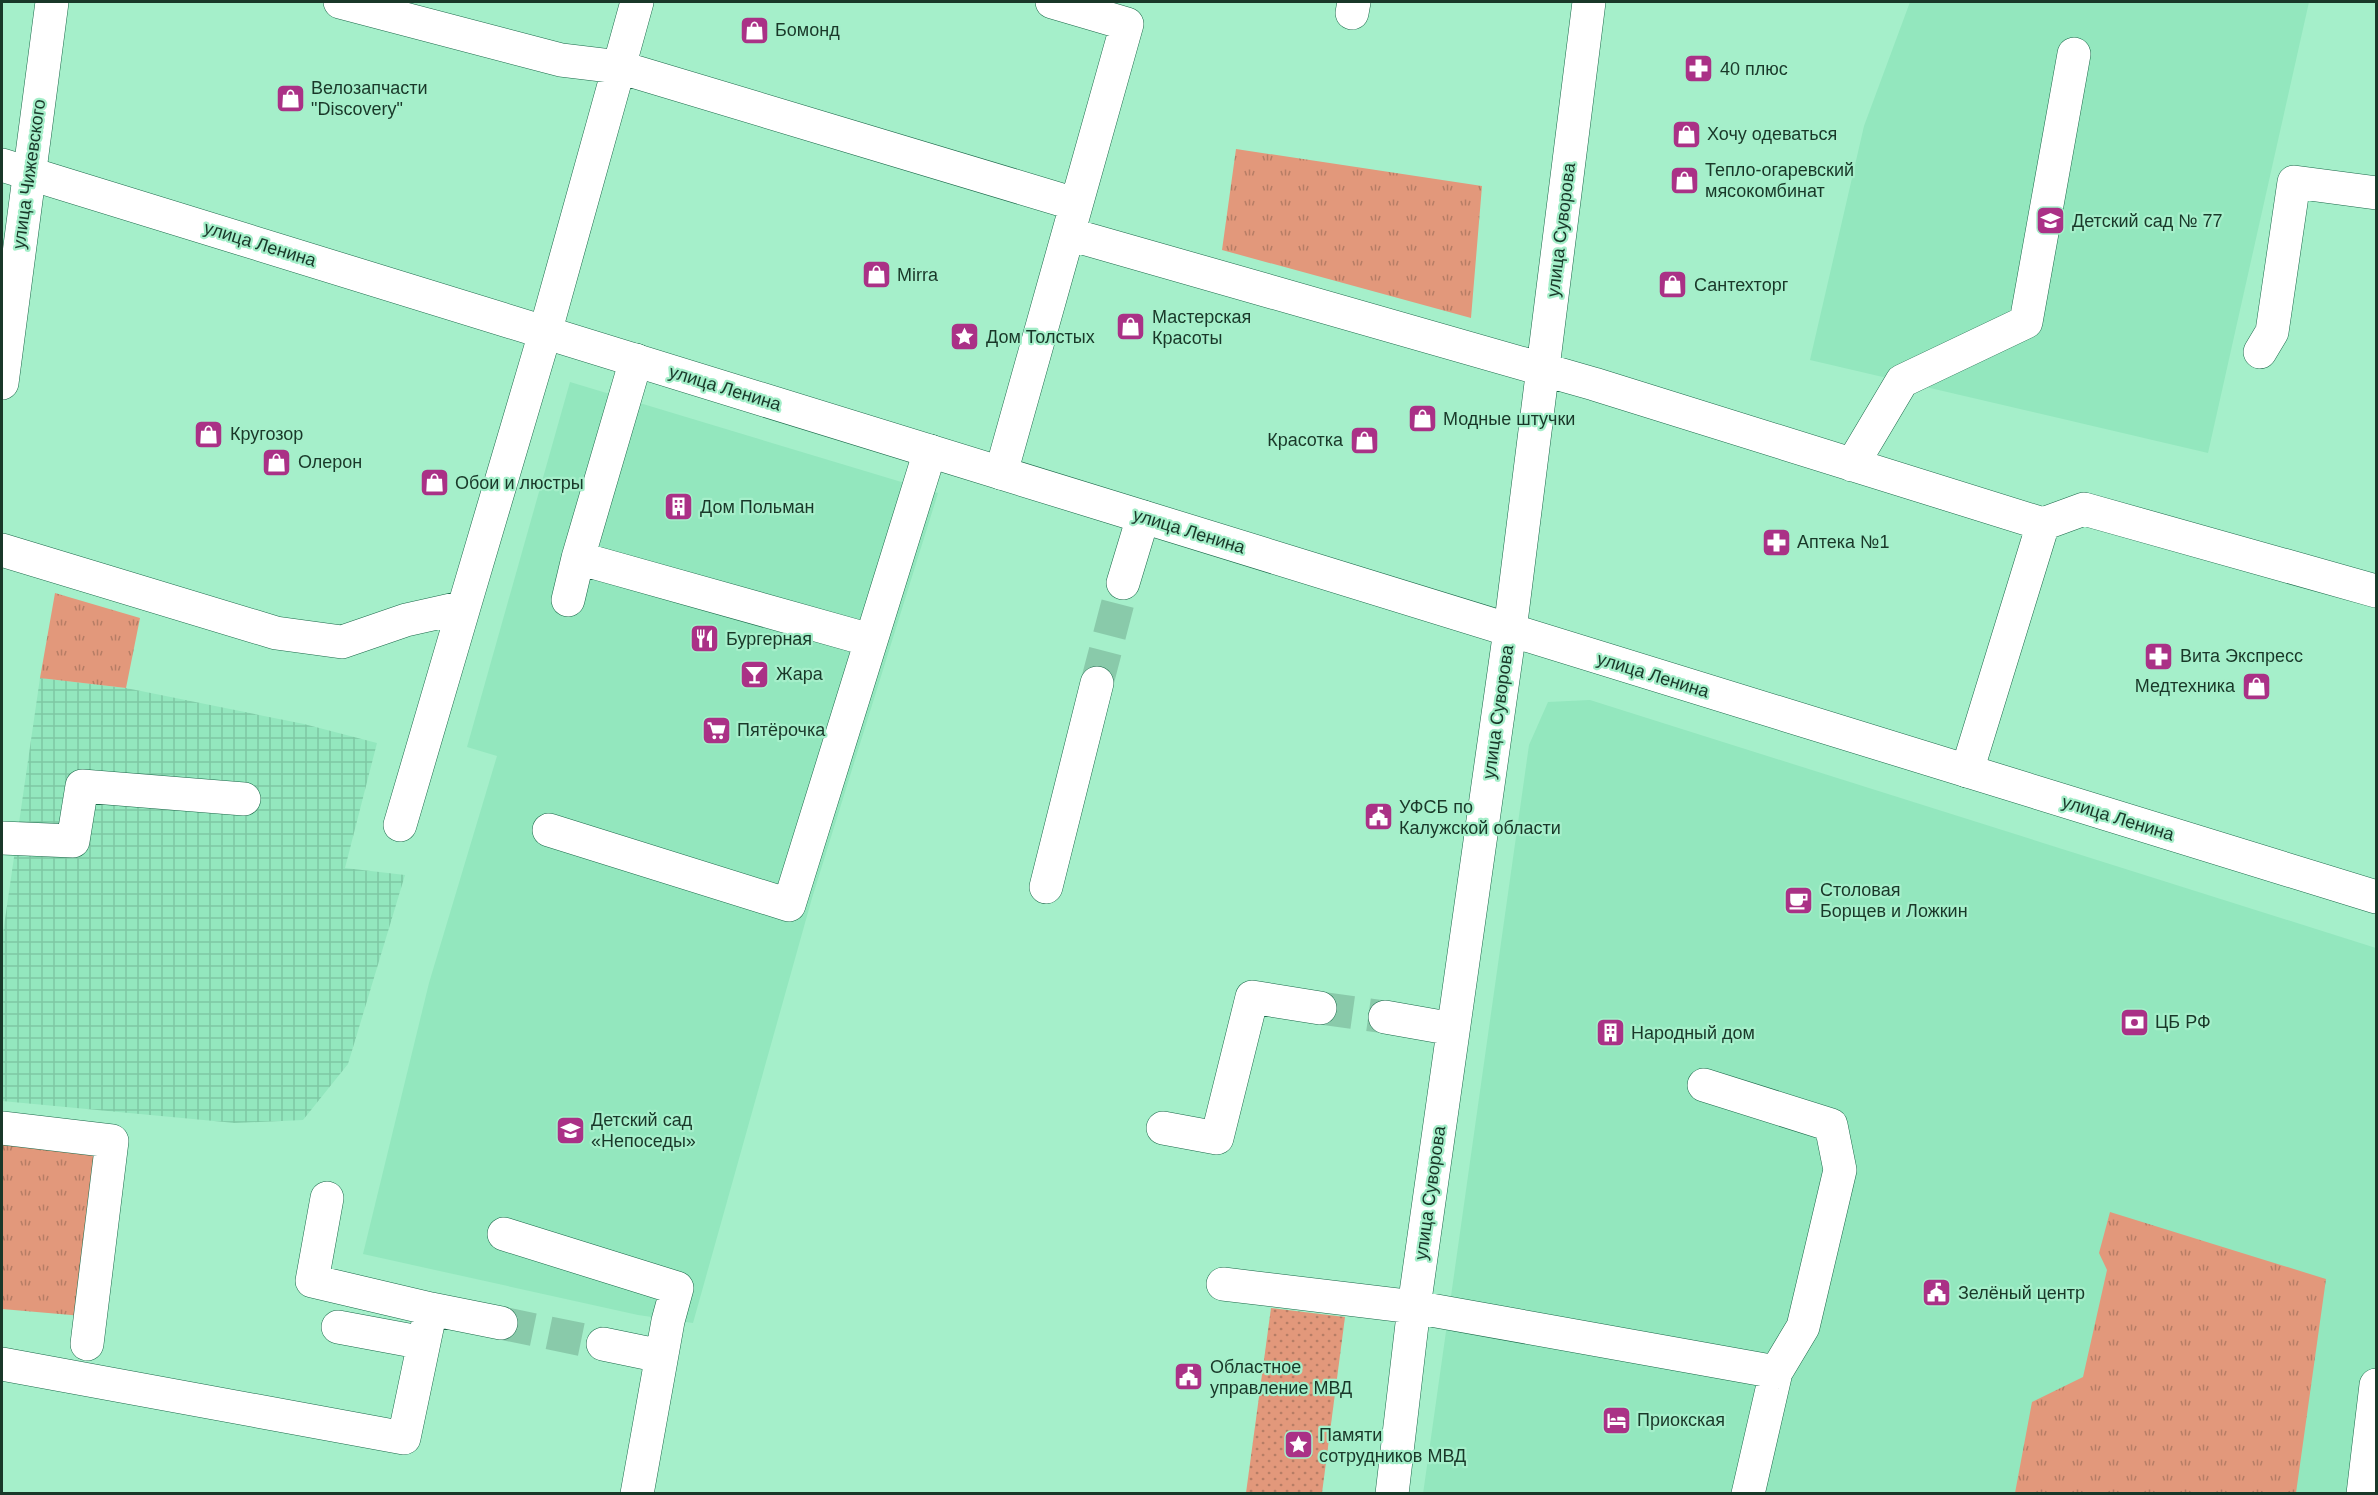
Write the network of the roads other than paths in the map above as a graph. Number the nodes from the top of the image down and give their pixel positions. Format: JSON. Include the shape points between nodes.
{"nodes":[{"id":1,"x":52,"y":2,"type":"edge"},
{"id":2,"x":340,"y":2,"type":"edge"},
{"id":3,"x":638,"y":2,"type":"edge"},
{"id":4,"x":1052,"y":2,"type":"edge"},
{"id":5,"x":1589,"y":2,"type":"edge"},
{"id":6,"x":2074,"y":54,"type":"dead end"},
{"id":7,"x":619,"y":66,"type":"junction"},
{"id":8,"x":16,"y":169,"type":"edge"},
{"id":9,"x":2376,"y":193,"type":"edge"},
{"id":10,"x":1072,"y":219,"type":"junction"},
{"id":11,"x":545,"y":333,"type":"junction"},
{"id":12,"x":2260,"y":352,"type":"dead end"},
{"id":13,"x":636,"y":360,"type":"junction"},
{"id":14,"x":1544,"y":369,"type":"junction"},
{"id":15,"x":2,"y":383,"type":"edge"},
{"id":16,"x":930,"y":451,"type":"junction"},
{"id":17,"x":1852,"y":465,"type":"junction"},
{"id":18,"x":1001,"y":473,"type":"junction"},
{"id":19,"x":1143,"y":517,"type":"junction"},
{"id":20,"x":2043,"y":524,"type":"junction"},
{"id":21,"x":2,"y":550,"type":"edge"},
{"id":22,"x":578,"y":558,"type":"junction"},
{"id":23,"x":1122,"y":583,"type":"tunnel mouth"},
{"id":24,"x":2376,"y":591,"type":"edge"},
{"id":25,"x":568,"y":600,"type":"dead end"},
{"id":26,"x":464,"y":607,"type":"junction"},
{"id":27,"x":1510,"y":630,"type":"junction"},
{"id":28,"x":870,"y":640,"type":"junction"},
{"id":29,"x":1096,"y":683,"type":"tunnel mouth"},
{"id":30,"x":1967,"y":771,"type":"junction"},
{"id":31,"x":244,"y":799,"type":"dead end"},
{"id":32,"x":400,"y":825,"type":"dead end"},
{"id":33,"x":549,"y":830,"type":"dead end"},
{"id":34,"x":2,"y":838,"type":"edge"},
{"id":35,"x":1046,"y":887,"type":"dead end"},
{"id":36,"x":2376,"y":897,"type":"edge"},
{"id":37,"x":1320,"y":1008,"type":"tunnel mouth"},
{"id":38,"x":1385,"y":1017,"type":"tunnel mouth"},
{"id":39,"x":1453,"y":1029,"type":"junction"},
{"id":40,"x":1704,"y":1085,"type":"dead end"},
{"id":41,"x":2,"y":1128,"type":"edge"},
{"id":42,"x":1163,"y":1128,"type":"dead end"},
{"id":43,"x":327,"y":1198,"type":"dead end"},
{"id":44,"x":504,"y":1234,"type":"dead end"},
{"id":45,"x":1223,"y":1284,"type":"dead end"},
{"id":46,"x":1414,"y":1307,"type":"junction"},
{"id":47,"x":431,"y":1309,"type":"junction"},
{"id":48,"x":501,"y":1323,"type":"tunnel mouth"},
{"id":49,"x":338,"y":1327,"type":"dead end"},
{"id":50,"x":424,"y":1343,"type":"junction"},
{"id":51,"x":87,"y":1344,"type":"dead end"},
{"id":52,"x":603,"y":1344,"type":"tunnel mouth"},
{"id":53,"x":661,"y":1356,"type":"junction"},
{"id":54,"x":2,"y":1364,"type":"edge"},
{"id":55,"x":1776,"y":1372,"type":"junction"},
{"id":56,"x":2376,"y":1385,"type":"edge"},
{"id":57,"x":637,"y":1494,"type":"edge"},
{"id":58,"x":1392,"y":1494,"type":"edge"},
{"id":59,"x":1748,"y":1494,"type":"edge"},
{"id":60,"x":2363,"y":1494,"type":"edge"}],
"edges":[{"from":1,"to":8,"type":"main road","name":"улица Чижевского"},
{"from":2,"to":7,"type":"main road","via":[[561,60]]},
{"from":3,"to":7,"type":"main road"},
{"from":4,"to":10,"type":"main road","via":[[1126,24]]},
{"from":5,"to":14,"type":"main road","name":"улица Суворова"},
{"from":6,"to":17,"type":"main road","via":[[2026,322],[1902,381]]},
{"from":7,"to":10,"type":"main road"},
{"from":7,"to":11,"type":"main road"},
{"from":8,"to":11,"type":"main road","name":"улица Ленина"},
{"from":8,"to":15,"type":"main road","name":"улица Чижевского"},
{"from":9,"to":12,"type":"main road","via":[[2294,182],[2272,332]]},
{"from":10,"to":14,"type":"main road"},
{"from":10,"to":18,"type":"main road"},
{"from":11,"to":13,"type":"main road","name":"улица Ленина"},
{"from":11,"to":26,"type":"main road"},
{"from":13,"to":16,"type":"main road","name":"улица Ленина"},
{"from":13,"to":22,"type":"main road"},
{"from":14,"to":17,"type":"main road"},
{"from":14,"to":27,"type":"main road","name":"улица Суворова"},
{"from":16,"to":18,"type":"main road","name":"улица Ленина"},
{"from":16,"to":28,"type":"main road"},
{"from":17,"to":20,"type":"main road"},
{"from":18,"to":19,"type":"main road","name":"улица Ленина"},
{"from":19,"to":23,"type":"main road"},
{"from":19,"to":27,"type":"main road","name":"улица Ленина"},
{"from":20,"to":24,"type":"main road","via":[[2084,509]]},
{"from":20,"to":30,"type":"main road"},
{"from":21,"to":26,"type":"main road","via":[[276,633],[342,642],[406,620]]},
{"from":22,"to":25,"type":"main road"},
{"from":22,"to":28,"type":"main road"},
{"from":26,"to":32,"type":"main road"},
{"from":27,"to":30,"type":"main road","name":"улица Ленина"},
{"from":27,"to":39,"type":"main road","name":"улица Суворова"},
{"from":28,"to":33,"type":"main road","via":[[789,905]]},
{"from":29,"to":35,"type":"main road"},
{"from":30,"to":36,"type":"main road","name":"улица Ленина"},
{"from":31,"to":34,"type":"main road","via":[[82,786],[73,841]]},
{"from":37,"to":42,"type":"main road","via":[[1252,997],[1217,1138]]},
{"from":38,"to":39,"type":"main road"},
{"from":39,"to":46,"type":"main road","name":"улица Суворова"},
{"from":40,"to":55,"type":"main road","via":[[1831,1125],[1840,1170],[1803,1328]]},
{"from":41,"to":51,"type":"main road","via":[[112,1142]]},
{"from":43,"to":47,"type":"main road","via":[[312,1281]]},
{"from":44,"to":53,"type":"main road","via":[[677,1288]]},
{"from":45,"to":46,"type":"main road"},
{"from":46,"to":55,"type":"main road"},
{"from":46,"to":58,"type":"main road","name":"улица Суворова"},
{"from":47,"to":48,"type":"main road"},
{"from":47,"to":50,"type":"main road"},
{"from":49,"to":50,"type":"main road"},
{"from":50,"to":54,"type":"main road","via":[[404,1438]]},
{"from":52,"to":53,"type":"main road"},
{"from":53,"to":57,"type":"main road"},
{"from":55,"to":59,"type":"main road"},
{"from":56,"to":60,"type":"main road"}]}
